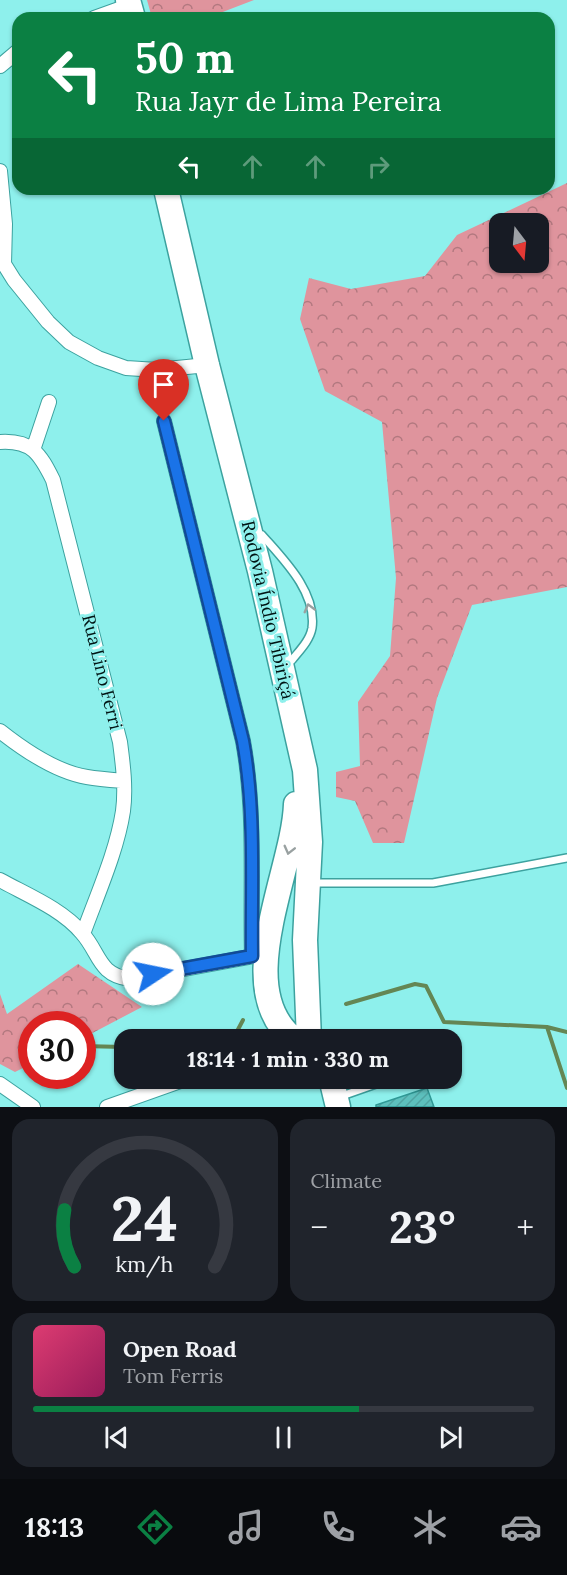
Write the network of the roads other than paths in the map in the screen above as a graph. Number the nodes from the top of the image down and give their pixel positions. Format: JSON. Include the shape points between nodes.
{"nodes":[{"id":1,"x":12,"y":56,"type":"edge"},
{"id":2,"x":0,"y":66,"type":"edge"},
{"id":3,"x":0,"y":171,"type":"edge"},
{"id":4,"x":167,"y":195,"type":"edge"},
{"id":5,"x":181,"y":195,"type":"edge"},
{"id":6,"x":2,"y":266,"type":"edge"},
{"id":7,"x":207,"y":365,"type":"junction"},
{"id":8,"x":49,"y":402,"type":"dead end"},
{"id":9,"x":164,"y":421,"type":"dead end"},
{"id":10,"x":0,"y":442,"type":"edge"},
{"id":11,"x":33,"y":450,"type":"junction"},
{"id":12,"x":0,"y":731,"type":"edge"},
{"id":13,"x":301,"y":751,"type":"junction"},
{"id":14,"x":124,"y":781,"type":"junction"},
{"id":15,"x":567,"y":858,"type":"edge"},
{"id":16,"x":0,"y":880,"type":"edge"},
{"id":17,"x":318,"y":883,"type":"junction"},
{"id":18,"x":83,"y":934,"type":"junction"},
{"id":19,"x":259,"y":955,"type":"junction"},
{"id":20,"x":284,"y":1029,"type":"edge"},
{"id":21,"x":293,"y":1029,"type":"edge"},
{"id":22,"x":323,"y":1029,"type":"edge"},
{"id":23,"x":0,"y":1084,"type":"edge"},
{"id":24,"x":158,"y":1089,"type":"edge"},
{"id":25,"x":360,"y":1089,"type":"edge"},
{"id":26,"x":332,"y":1098,"type":"edge"},
{"id":27,"x":33,"y":1107,"type":"edge"},
{"id":28,"x":107,"y":1107,"type":"edge"}],
"edges":[{"from":1,"to":2,"type":"street"},
{"from":3,"to":6,"type":"street","via":[[5,224]]},
{"from":4,"to":7,"type":"highway","name":"Rodovia Índio Tibiriçá"},
{"from":17,"to":5,"type":"highway","name":"Rodovia Índio Tibiriçá","one_way":true,"via":[[318,802],[311,745]]},
{"from":6,"to":7,"type":"street","via":[[48,322],[69,342],[98,358],[140,370]]},
{"from":7,"to":13,"type":"highway","name":"Rodovia Índio Tibiriçá"},
{"from":8,"to":11,"type":"street"},
{"from":9,"to":19,"type":"street","via":[[243,741],[252,813]]},
{"from":10,"to":11,"type":"street","via":[[28,445]]},
{"from":11,"to":14,"type":"street","name":"Rua Lino Ferri","via":[[42,457],[53,480],[117,731]]},
{"from":12,"to":14,"type":"street","via":[[66,772]]},
{"from":13,"to":19,"type":"highway","one_way":true,"via":[[292,838]]},
{"from":13,"to":21,"type":"highway","name":"Rodovia Índio Tibiriçá","via":[[310,842],[305,940]]},
{"from":14,"to":18,"type":"street","name":"Rua Lino Ferri","via":[[123,812],[114,846]]},
{"from":15,"to":17,"type":"lane","via":[[432,884]]},
{"from":16,"to":18,"type":"street","via":[[54,910]]},
{"from":17,"to":22,"type":"highway","name":"Rodovia Índio Tibiriçá"},
{"from":18,"to":19,"type":"street","via":[[105,969],[130,979]]},
{"from":19,"to":20,"type":"highway","via":[[268,1004]]},
{"from":23,"to":27,"type":"street"},
{"from":24,"to":28,"type":"street"},
{"from":25,"to":26,"type":"lane"}]}
